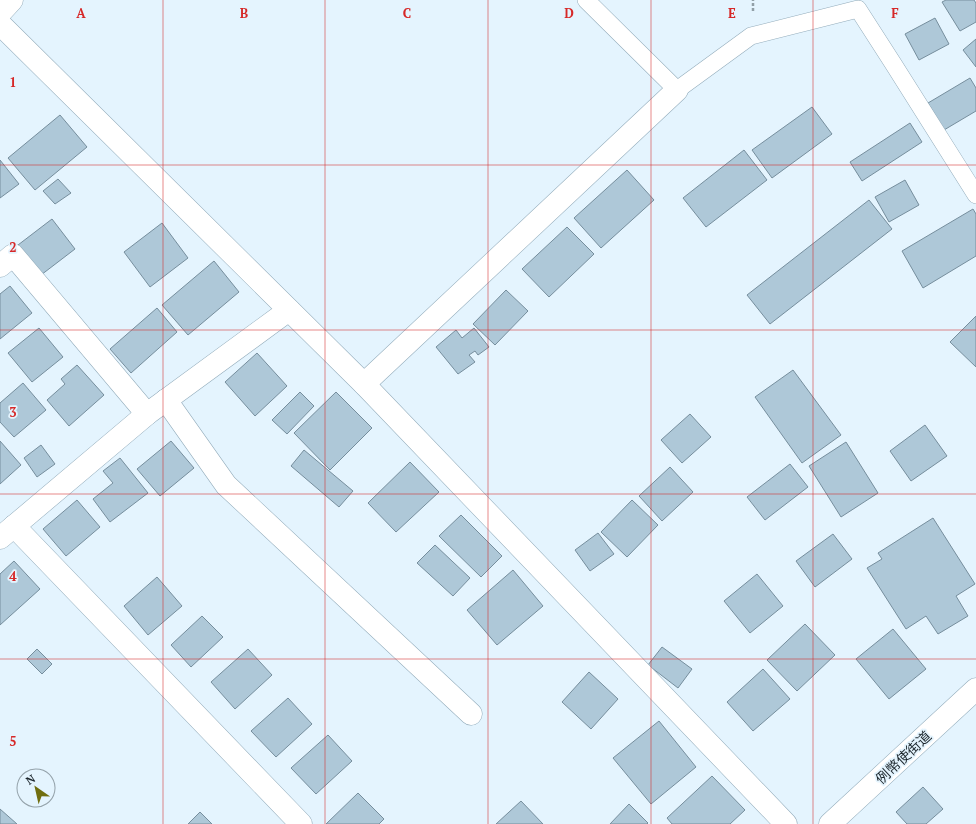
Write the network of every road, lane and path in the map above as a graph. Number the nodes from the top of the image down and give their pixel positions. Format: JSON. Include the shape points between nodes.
{"nodes":[{"id":1,"x":12,"y":0,"type":"edge"},
{"id":2,"x":586,"y":0,"type":"edge"},
{"id":3,"x":858,"y":4,"type":"edge"},
{"id":4,"x":0,"y":13,"type":"edge"},
{"id":5,"x":0,"y":24,"type":"edge"},
{"id":6,"x":677,"y":90,"type":"junction"},
{"id":7,"x":976,"y":195,"type":"edge"},
{"id":8,"x":0,"y":266,"type":"edge"},
{"id":9,"x":289,"y":310,"type":"junction"},
{"id":10,"x":364,"y":384,"type":"junction"},
{"id":11,"x":166,"y":400,"type":"junction"},
{"id":12,"x":147,"y":414,"type":"junction"},
{"id":13,"x":4,"y":533,"type":"edge"},
{"id":14,"x":976,"y":689,"type":"edge"},
{"id":15,"x":471,"y":714,"type":"dead end"},
{"id":16,"x":301,"y":824,"type":"edge"},
{"id":17,"x":786,"y":824,"type":"edge"},
{"id":18,"x":830,"y":824,"type":"edge"}],
"edges":[{"from":1,"to":4,"type":"street"},
{"from":2,"to":6,"type":"lane"},
{"from":3,"to":6,"type":"lane","via":[[751,36]]},
{"from":3,"to":7,"type":"lane"},
{"from":5,"to":9,"type":"street"},
{"from":6,"to":10,"type":"street"},
{"from":8,"to":12,"type":"street","via":[[13,255]]},
{"from":9,"to":10,"type":"street"},
{"from":9,"to":11,"type":"street"},
{"from":10,"to":17,"type":"street"},
{"from":11,"to":12,"type":"street"},
{"from":11,"to":15,"type":"street","via":[[226,485]]},
{"from":12,"to":13,"type":"street"},
{"from":13,"to":16,"type":"street"},
{"from":14,"to":18,"type":"street","name":"例幣使街道"}]}
